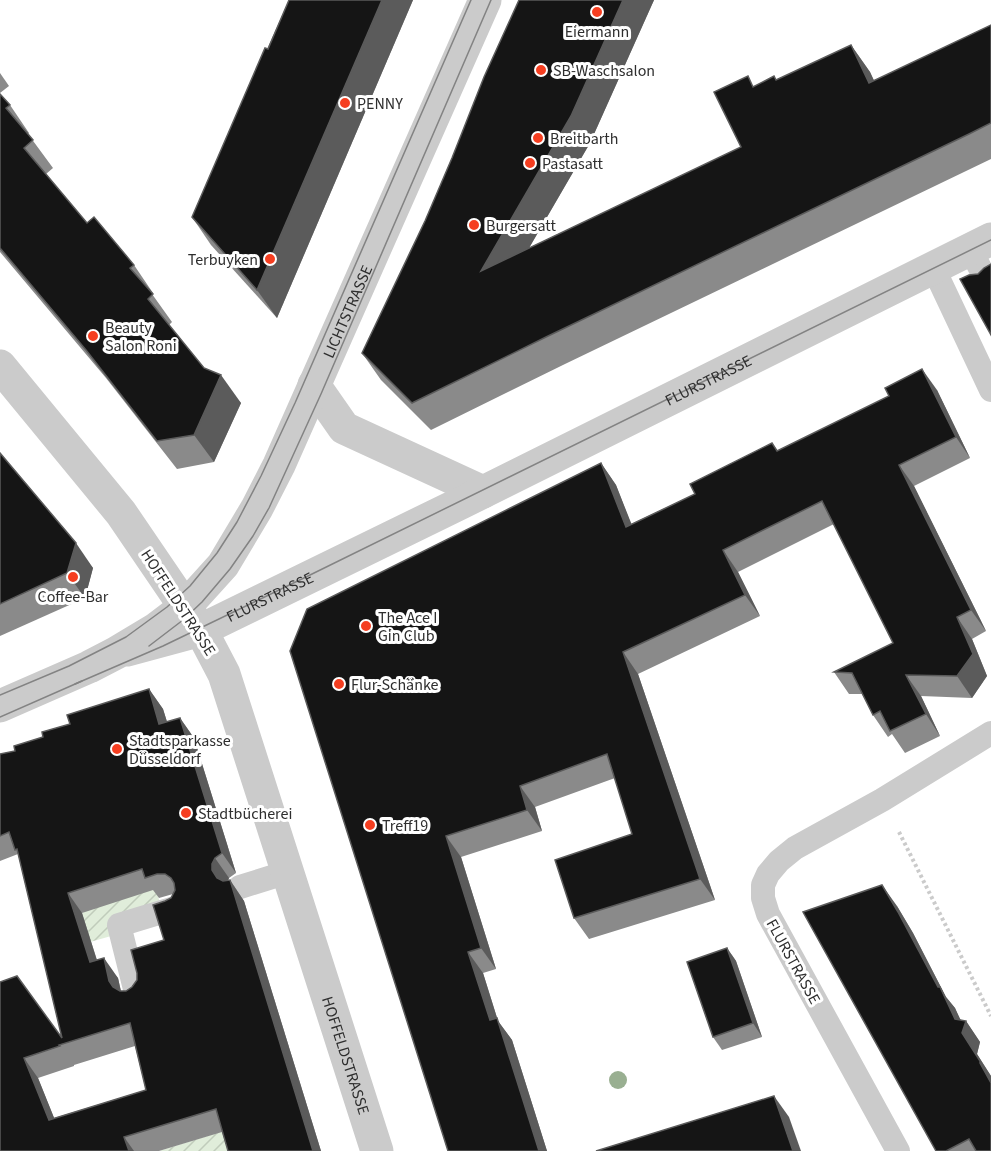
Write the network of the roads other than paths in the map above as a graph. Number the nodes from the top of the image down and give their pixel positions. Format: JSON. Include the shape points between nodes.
{"nodes":[{"id":1,"x":485,"y":0,"type":"edge"},
{"id":2,"x":981,"y":244,"type":"edge"},
{"id":3,"x":933,"y":267,"type":"junction"},
{"id":4,"x":991,"y":289,"type":"edge"},
{"id":5,"x":0,"y":366,"type":"edge"},
{"id":6,"x":314,"y":385,"type":"junction"},
{"id":7,"x":991,"y":390,"type":"edge"},
{"id":8,"x":483,"y":492,"type":"junction"},
{"id":9,"x":193,"y":619,"type":"junction"},
{"id":10,"x":0,"y":706,"type":"edge"},
{"id":11,"x":991,"y":733,"type":"edge"},
{"id":12,"x":288,"y":872,"type":"junction"},
{"id":13,"x":240,"y":887,"type":"dead end"},
{"id":14,"x":175,"y":908,"type":"edge"},
{"id":15,"x":137,"y":997,"type":"edge"},
{"id":16,"x":376,"y":1151,"type":"edge"},
{"id":17,"x":898,"y":1151,"type":"edge"}],
"edges":[{"from":1,"to":6,"type":"street","name":"LICHTSTRASSE"},
{"from":2,"to":3,"type":"street","name":"FLURSTRASSE"},
{"from":2,"to":4,"type":"lane"},
{"from":3,"to":7,"type":"lane"},
{"from":3,"to":8,"type":"street","name":"FLURSTRASSE"},
{"from":5,"to":9,"type":"street","name":"HOFFELDSTRASSE","via":[[121,513]]},
{"from":6,"to":8,"type":"street","via":[[344,428]]},
{"from":6,"to":9,"type":"street","name":"LICHTSTRASSE","via":[[257,508]]},
{"from":8,"to":9,"type":"street","name":"FLURSTRASSE"},
{"from":9,"to":10,"type":"street","name":"FLURSTRASSE","via":[[156,629],[80,671]]},
{"from":9,"to":12,"type":"street","name":"HOFFELDSTRASSE","via":[[224,674]]},
{"from":11,"to":17,"type":"lane","name":"FLURSTRASSE","via":[[795,848],[778,861],[764,885],[768,914]]},
{"from":12,"to":13,"type":"lane"},
{"from":12,"to":16,"type":"street","name":"HOFFELDSTRASSE"},
{"from":14,"to":15,"type":"lane","via":[[118,925]]}]}
